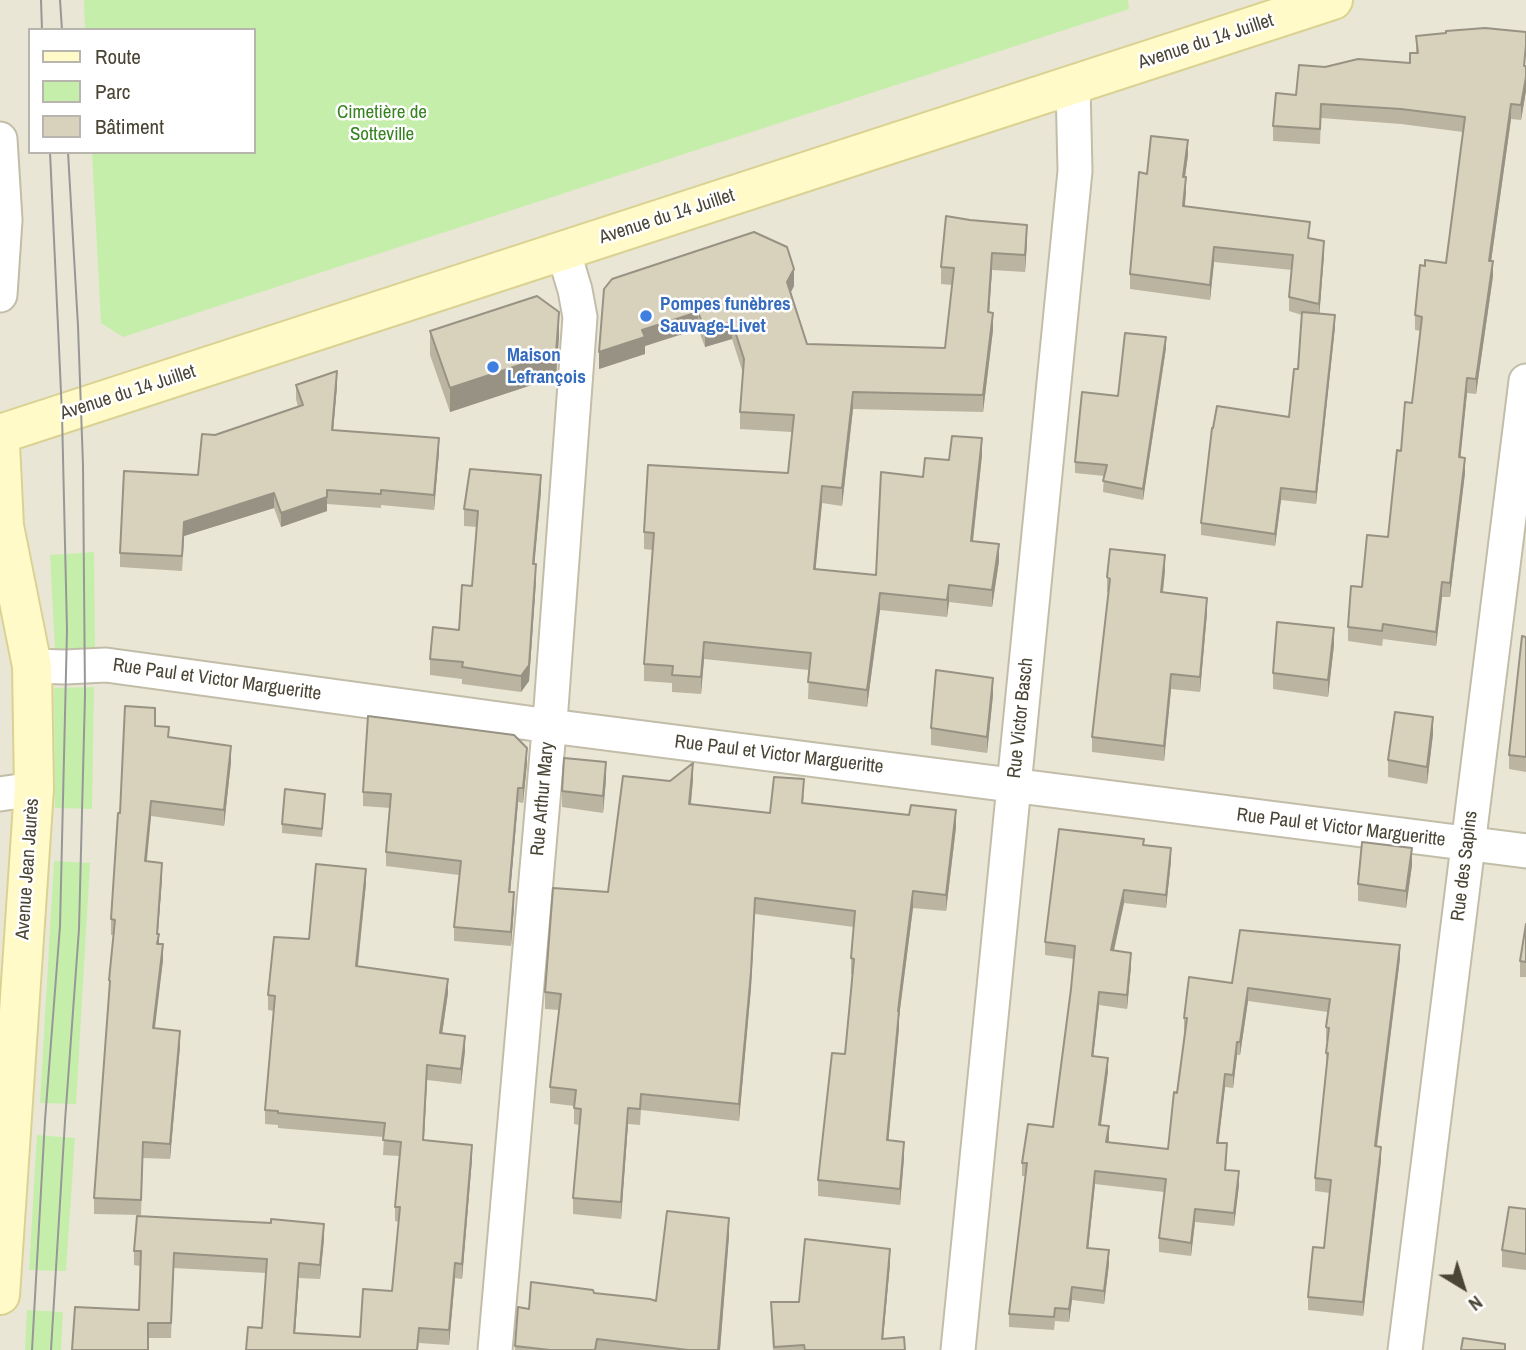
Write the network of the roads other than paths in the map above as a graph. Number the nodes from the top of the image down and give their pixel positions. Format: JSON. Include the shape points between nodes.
{"nodes":[{"id":1,"x":1333,"y":0,"type":"edge"},
{"id":2,"x":1073,"y":85,"type":"junction"},
{"id":3,"x":0,"y":139,"type":"edge"},
{"id":4,"x":564,"y":250,"type":"junction"},
{"id":5,"x":0,"y":295,"type":"edge"},
{"id":6,"x":1526,"y":381,"type":"edge"},
{"id":7,"x":0,"y":434,"type":"edge"},
{"id":8,"x":0,"y":444,"type":"edge"},
{"id":9,"x":32,"y":666,"type":"junction"},
{"id":10,"x":550,"y":726,"type":"junction"},
{"id":11,"x":1014,"y":786,"type":"junction"},
{"id":12,"x":17,"y":792,"type":"edge"},
{"id":13,"x":1468,"y":844,"type":"junction"},
{"id":14,"x":1526,"y":851,"type":"edge"},
{"id":15,"x":0,"y":1295,"type":"edge"},
{"id":16,"x":495,"y":1350,"type":"edge"},
{"id":17,"x":958,"y":1350,"type":"edge"},
{"id":18,"x":1405,"y":1350,"type":"edge"}],
"edges":[{"from":1,"to":2,"type":"main road","name":"Avenue du 14 Juillet"},
{"from":2,"to":4,"type":"main road","name":"Avenue du 14 Juillet"},
{"from":2,"to":11,"type":"street","name":"Rue Victor Basch","via":[[1075,172]]},
{"from":3,"to":5,"type":"street","via":[[5,220]]},
{"from":4,"to":7,"type":"main road","name":"Avenue du 14 Juillet"},
{"from":4,"to":10,"type":"street","name":"Rue Arthur Mary","via":[[580,317]]},
{"from":6,"to":13,"type":"street","name":"Rue des Sapins"},
{"from":8,"to":9,"type":"main road","name":"Avenue Jean Jaurès","via":[[4,526]]},
{"from":9,"to":10,"type":"street","name":"Rue Paul et Victor Margueritte","via":[[116,666]]},
{"from":9,"to":12,"type":"main road","name":"Avenue Jean Jaurès"},
{"from":10,"to":11,"type":"street","name":"Rue Paul et Victor Margueritte"},
{"from":10,"to":16,"type":"street","name":"Rue Arthur Mary"},
{"from":11,"to":13,"type":"street","name":"Rue Paul et Victor Margueritte"},
{"from":11,"to":17,"type":"street","name":"Rue Victor Basch"},
{"from":12,"to":15,"type":"main road","name":"Avenue Jean Jaurès"},
{"from":13,"to":14,"type":"street","name":"Rue Paul et Victor Margueritte"},
{"from":13,"to":18,"type":"street","name":"Rue des Sapins"}]}
